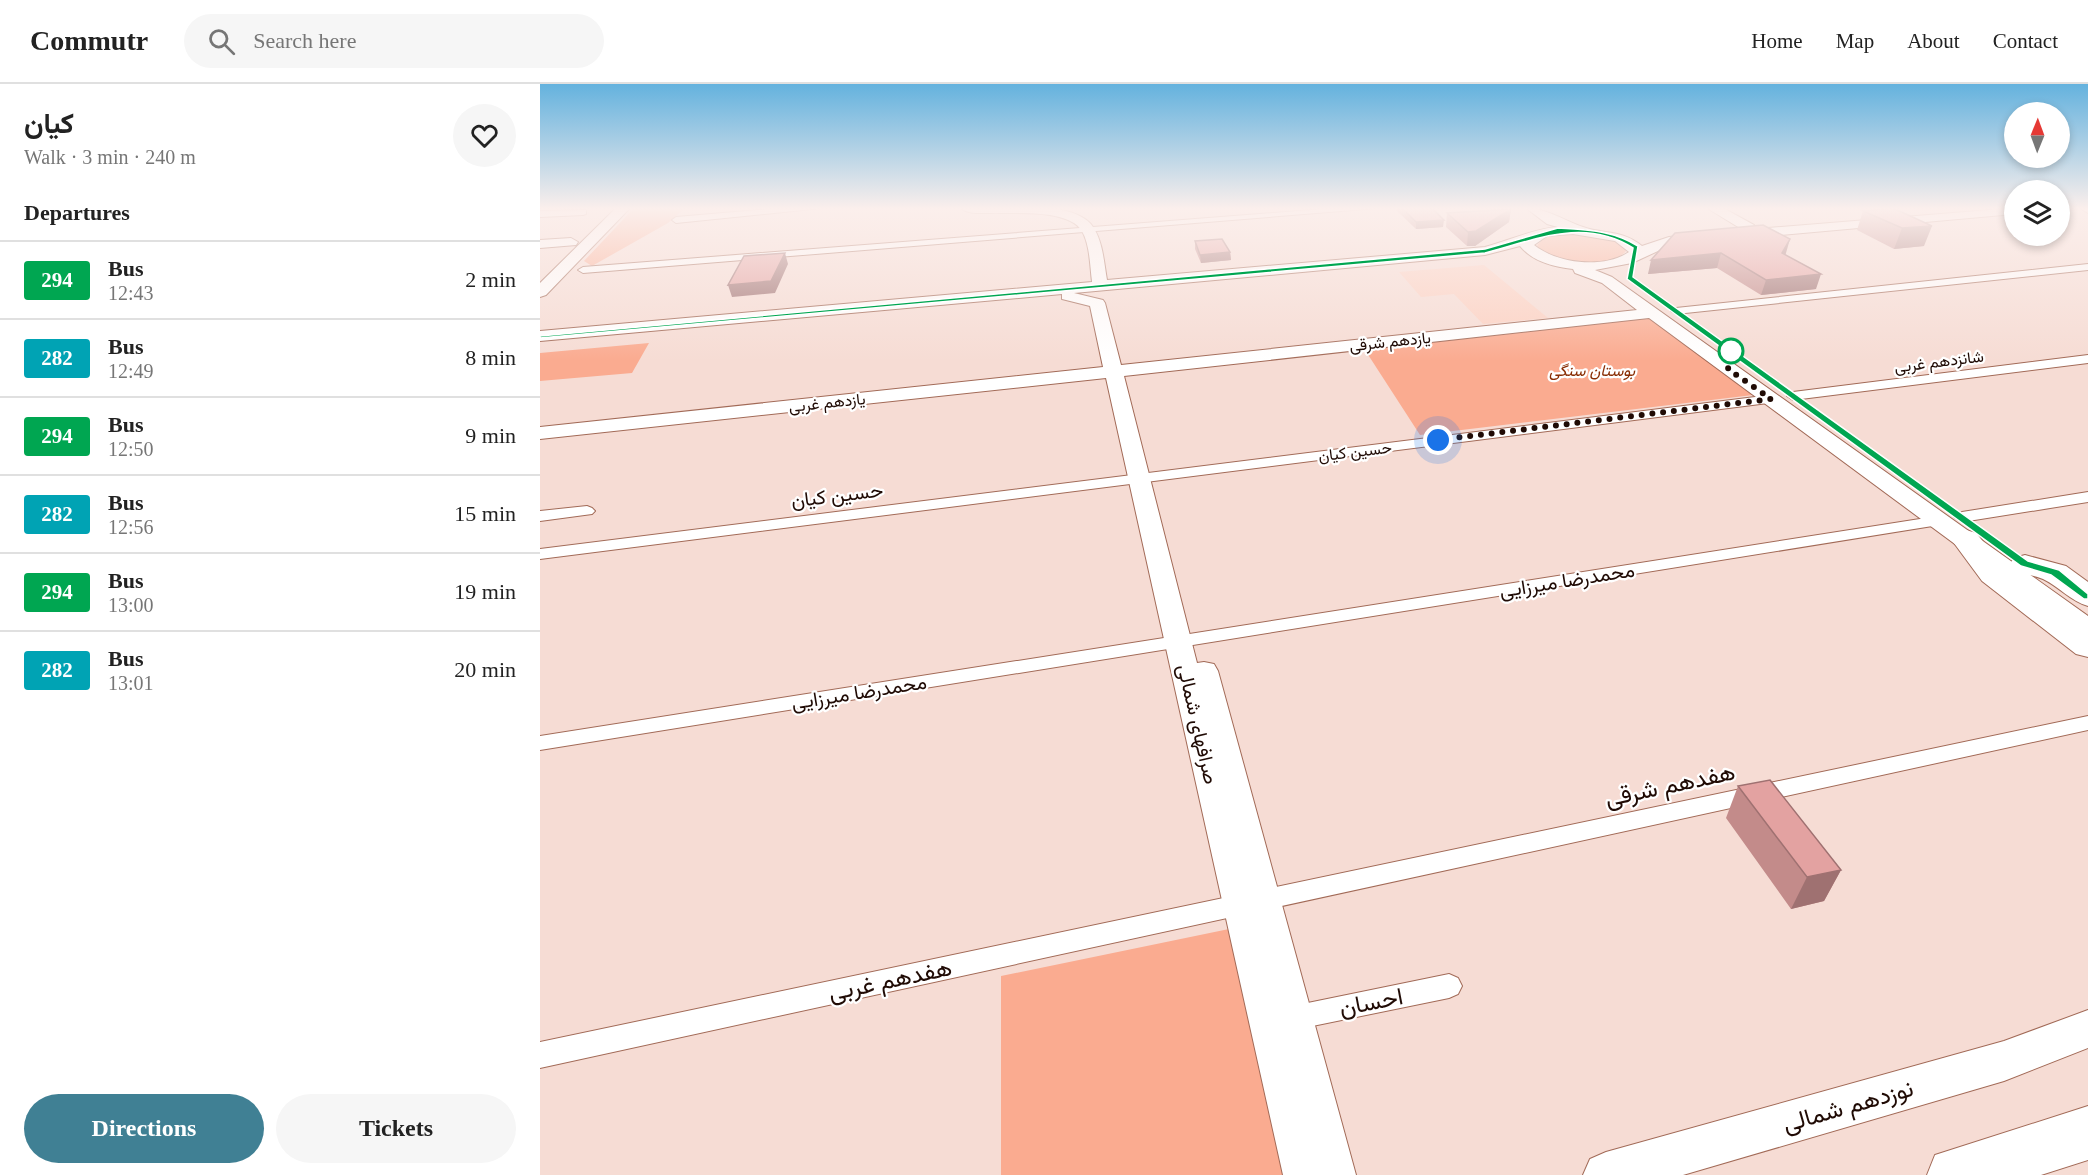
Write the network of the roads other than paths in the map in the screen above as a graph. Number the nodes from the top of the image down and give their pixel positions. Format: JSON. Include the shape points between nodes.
{"nodes":[{"id":1,"x":554,"y":259,"type":"edge"},
{"id":2,"x":573,"y":259,"type":"edge"},
{"id":3,"x":727,"y":259,"type":"edge"},
{"id":4,"x":1094,"y":259,"type":"edge"},
{"id":5,"x":1401,"y":259,"type":"edge"},
{"id":6,"x":1473,"y":259,"type":"edge"},
{"id":7,"x":1548,"y":259,"type":"edge"},
{"id":8,"x":1634,"y":259,"type":"edge"},
{"id":9,"x":1637,"y":259,"type":"edge"},
{"id":10,"x":1559,"y":262,"type":"junction"},
{"id":11,"x":1633,"y":263,"type":"junction"},
{"id":12,"x":2088,"y":267,"type":"edge"},
{"id":13,"x":583,"y":270,"type":"dead end"},
{"id":14,"x":540,"y":272,"type":"edge"},
{"id":15,"x":1607,"y":280,"type":"junction"},
{"id":16,"x":1101,"y":287,"type":"junction"},
{"id":17,"x":540,"y":292,"type":"edge"},
{"id":18,"x":1121,"y":292,"type":"junction"},
{"id":19,"x":1068,"y":296,"type":"junction"},
{"id":20,"x":1676,"y":311,"type":"junction"},
{"id":21,"x":1653,"y":313,"type":"junction"},
{"id":22,"x":626,"y":333,"type":"junction"},
{"id":23,"x":545,"y":340,"type":"edge"},
{"id":24,"x":2088,"y":359,"type":"edge"},
{"id":25,"x":1120,"y":370,"type":"junction"},
{"id":26,"x":1793,"y":396,"type":"junction"},
{"id":27,"x":1771,"y":399,"type":"junction"},
{"id":28,"x":540,"y":433,"type":"edge"},
{"id":29,"x":1146,"y":477,"type":"junction"},
{"id":30,"x":2088,"y":497,"type":"edge"},
{"id":31,"x":587,"y":511,"type":"dead end"},
{"id":32,"x":540,"y":516,"type":"edge"},
{"id":33,"x":1939,"y":520,"type":"junction"},
{"id":34,"x":1964,"y":528,"type":"junction"},
{"id":35,"x":540,"y":554,"type":"edge"},
{"id":36,"x":2025,"y":564,"type":"junction"},
{"id":37,"x":2088,"y":596,"type":"edge"},
{"id":38,"x":2088,"y":609,"type":"edge"},
{"id":39,"x":2088,"y":628,"type":"edge"},
{"id":40,"x":1187,"y":640,"type":"junction"},
{"id":41,"x":2088,"y":646,"type":"edge"},
{"id":42,"x":2088,"y":723,"type":"edge"},
{"id":43,"x":540,"y":743,"type":"edge"},
{"id":44,"x":1252,"y":902,"type":"junction"},
{"id":45,"x":1449,"y":986,"type":"dead end"},
{"id":46,"x":1293,"y":1018,"type":"junction"},
{"id":47,"x":2088,"y":1029,"type":"edge"},
{"id":48,"x":540,"y":1055,"type":"edge"},
{"id":49,"x":2085,"y":1133,"type":"edge"},
{"id":50,"x":1306,"y":1175,"type":"edge"},
{"id":51,"x":1333,"y":1175,"type":"edge"},
{"id":52,"x":1606,"y":1175,"type":"edge"},
{"id":53,"x":1955,"y":1175,"type":"edge"}],
"edges":[{"from":1,"to":14,"type":"main road"},
{"from":2,"to":17,"type":"main road"},
{"from":3,"to":13,"type":"street"},
{"from":4,"to":16,"type":"main road"},
{"from":5,"to":16,"type":"main road"},
{"from":6,"to":18,"type":"main road"},
{"from":7,"to":10,"type":"main road"},
{"from":8,"to":11,"type":"main road"},
{"from":9,"to":11,"type":"main road"},
{"from":10,"to":11,"type":"main road"},
{"from":10,"to":15,"type":"main road"},
{"from":11,"to":15,"type":"main road","via":[[1607,276]]},
{"from":11,"to":20,"type":"main road"},
{"from":12,"to":20,"type":"street"},
{"from":15,"to":21,"type":"main road"},
{"from":16,"to":22,"type":"main road"},
{"from":18,"to":19,"type":"main road"},
{"from":18,"to":25,"type":"main road","name":"صرافهای شمالی","via":[[1109,299]]},
{"from":19,"to":22,"type":"main road"},
{"from":19,"to":25,"type":"main road","name":"صرافهای شمالی","via":[[1097,303]]},
{"from":20,"to":26,"type":"main road"},
{"from":21,"to":25,"type":"main road","name":"یازدهم شرقی"},
{"from":21,"to":27,"type":"main road"},
{"from":22,"to":23,"type":"main road"},
{"from":24,"to":26,"type":"street","name":"شانزدهم غربی"},
{"from":25,"to":28,"type":"main road","name":"یازدهم غربی"},
{"from":25,"to":29,"type":"main road","name":"صرافهای شمالی"},
{"from":26,"to":34,"type":"main road"},
{"from":27,"to":29,"type":"street","name":"حسین کیان"},
{"from":27,"to":33,"type":"main road"},
{"from":29,"to":35,"type":"street","name":"حسین کیان"},
{"from":29,"to":40,"type":"main road","name":"صرافهای شمالی"},
{"from":30,"to":34,"type":"street"},
{"from":31,"to":32,"type":"street"},
{"from":33,"to":34,"type":"main road"},
{"from":33,"to":40,"type":"street","name":"محمدرضا میرزایی"},
{"from":34,"to":36,"type":"main road"},
{"from":34,"to":39,"type":"main road"},
{"from":34,"to":41,"type":"highway","via":[[1993,574]]},
{"from":36,"to":37,"type":"highway","via":[[2055,573]]},
{"from":36,"to":38,"type":"main road"},
{"from":40,"to":43,"type":"street","name":"محمدرضا میرزایی"},
{"from":40,"to":44,"type":"main road","name":"صرافهای شمالی"},
{"from":42,"to":44,"type":"street","name":"هفدهم شرقی"},
{"from":44,"to":46,"type":"main road","name":"صرافهای شمالی"},
{"from":44,"to":48,"type":"street","name":"هفدهم غربی"},
{"from":44,"to":50,"type":"main road","name":"صرافهای شمالی"},
{"from":45,"to":46,"type":"street","name":"احسان"},
{"from":46,"to":51,"type":"main road","name":"صرافهای شمالی"},
{"from":47,"to":52,"type":"main road","name":"نوزدهم شمالی","via":[[2004,1061]]},
{"from":49,"to":53,"type":"highway"}]}
